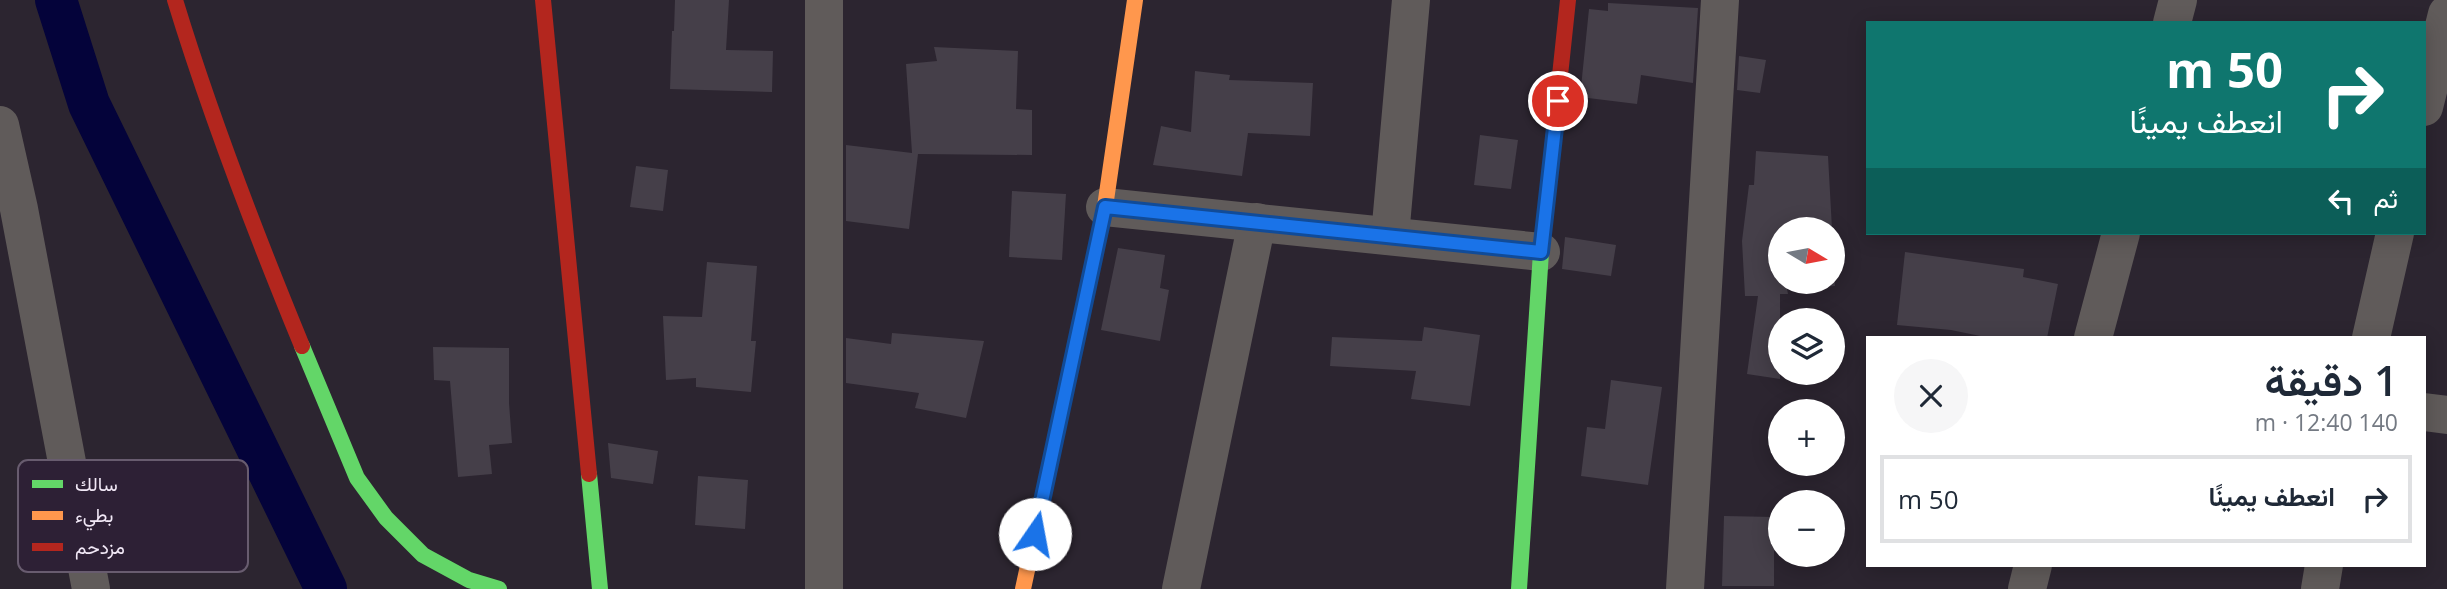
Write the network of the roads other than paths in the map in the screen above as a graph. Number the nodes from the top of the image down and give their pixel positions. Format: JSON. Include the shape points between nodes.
{"nodes":[{"id":1,"x":175,"y":0,"type":"edge"},
{"id":2,"x":543,"y":0,"type":"edge"},
{"id":3,"x":824,"y":0,"type":"edge"},
{"id":4,"x":1135,"y":0,"type":"edge"},
{"id":5,"x":1411,"y":0,"type":"edge"},
{"id":6,"x":1568,"y":0,"type":"edge"},
{"id":7,"x":1720,"y":0,"type":"edge"},
{"id":8,"x":2178,"y":0,"type":"edge"},
{"id":9,"x":2447,"y":14,"type":"edge"},
{"id":10,"x":2173,"y":21,"type":"edge"},
{"id":11,"x":2426,"y":99,"type":"edge"},
{"id":12,"x":0,"y":125,"type":"edge"},
{"id":13,"x":1105,"y":207,"type":"junction"},
{"id":14,"x":1257,"y":222,"type":"junction"},
{"id":15,"x":2120,"y":235,"type":"edge"},
{"id":16,"x":2395,"y":235,"type":"edge"},
{"id":17,"x":1390,"y":236,"type":"junction"},
{"id":18,"x":1541,"y":252,"type":"junction"},
{"id":19,"x":2094,"y":336,"type":"edge"},
{"id":20,"x":2371,"y":336,"type":"edge"},
{"id":21,"x":2426,"y":412,"type":"edge"},
{"id":22,"x":2447,"y":415,"type":"edge"},
{"id":23,"x":67,"y":460,"type":"edge"},
{"id":24,"x":2032,"y":567,"type":"edge"},
{"id":25,"x":2325,"y":567,"type":"edge"},
{"id":26,"x":499,"y":589,"type":"edge"},
{"id":27,"x":600,"y":589,"type":"edge"},
{"id":28,"x":824,"y":589,"type":"edge"},
{"id":29,"x":1023,"y":589,"type":"edge"},
{"id":30,"x":1181,"y":589,"type":"edge"},
{"id":31,"x":1519,"y":589,"type":"edge"},
{"id":32,"x":1685,"y":589,"type":"edge"},
{"id":33,"x":2027,"y":589,"type":"edge"},
{"id":34,"x":2320,"y":589,"type":"edge"}],
"edges":[{"from":1,"to":26,"type":"street","via":[[255,231],[357,478],[386,518],[423,555],[469,580]]},
{"from":2,"to":27,"type":"street"},
{"from":3,"to":28,"type":"street"},
{"from":4,"to":13,"type":"street"},
{"from":5,"to":17,"type":"street"},
{"from":6,"to":18,"type":"street"},
{"from":7,"to":32,"type":"street"},
{"from":8,"to":10,"type":"street"},
{"from":9,"to":11,"type":"street"},
{"from":12,"to":23,"type":"street"},
{"from":13,"to":14,"type":"street"},
{"from":13,"to":29,"type":"street"},
{"from":14,"to":17,"type":"street"},
{"from":14,"to":30,"type":"street"},
{"from":15,"to":19,"type":"street"},
{"from":16,"to":20,"type":"street"},
{"from":17,"to":18,"type":"street"},
{"from":18,"to":31,"type":"street"},
{"from":21,"to":22,"type":"street"},
{"from":24,"to":33,"type":"street"},
{"from":25,"to":34,"type":"street"}]}
